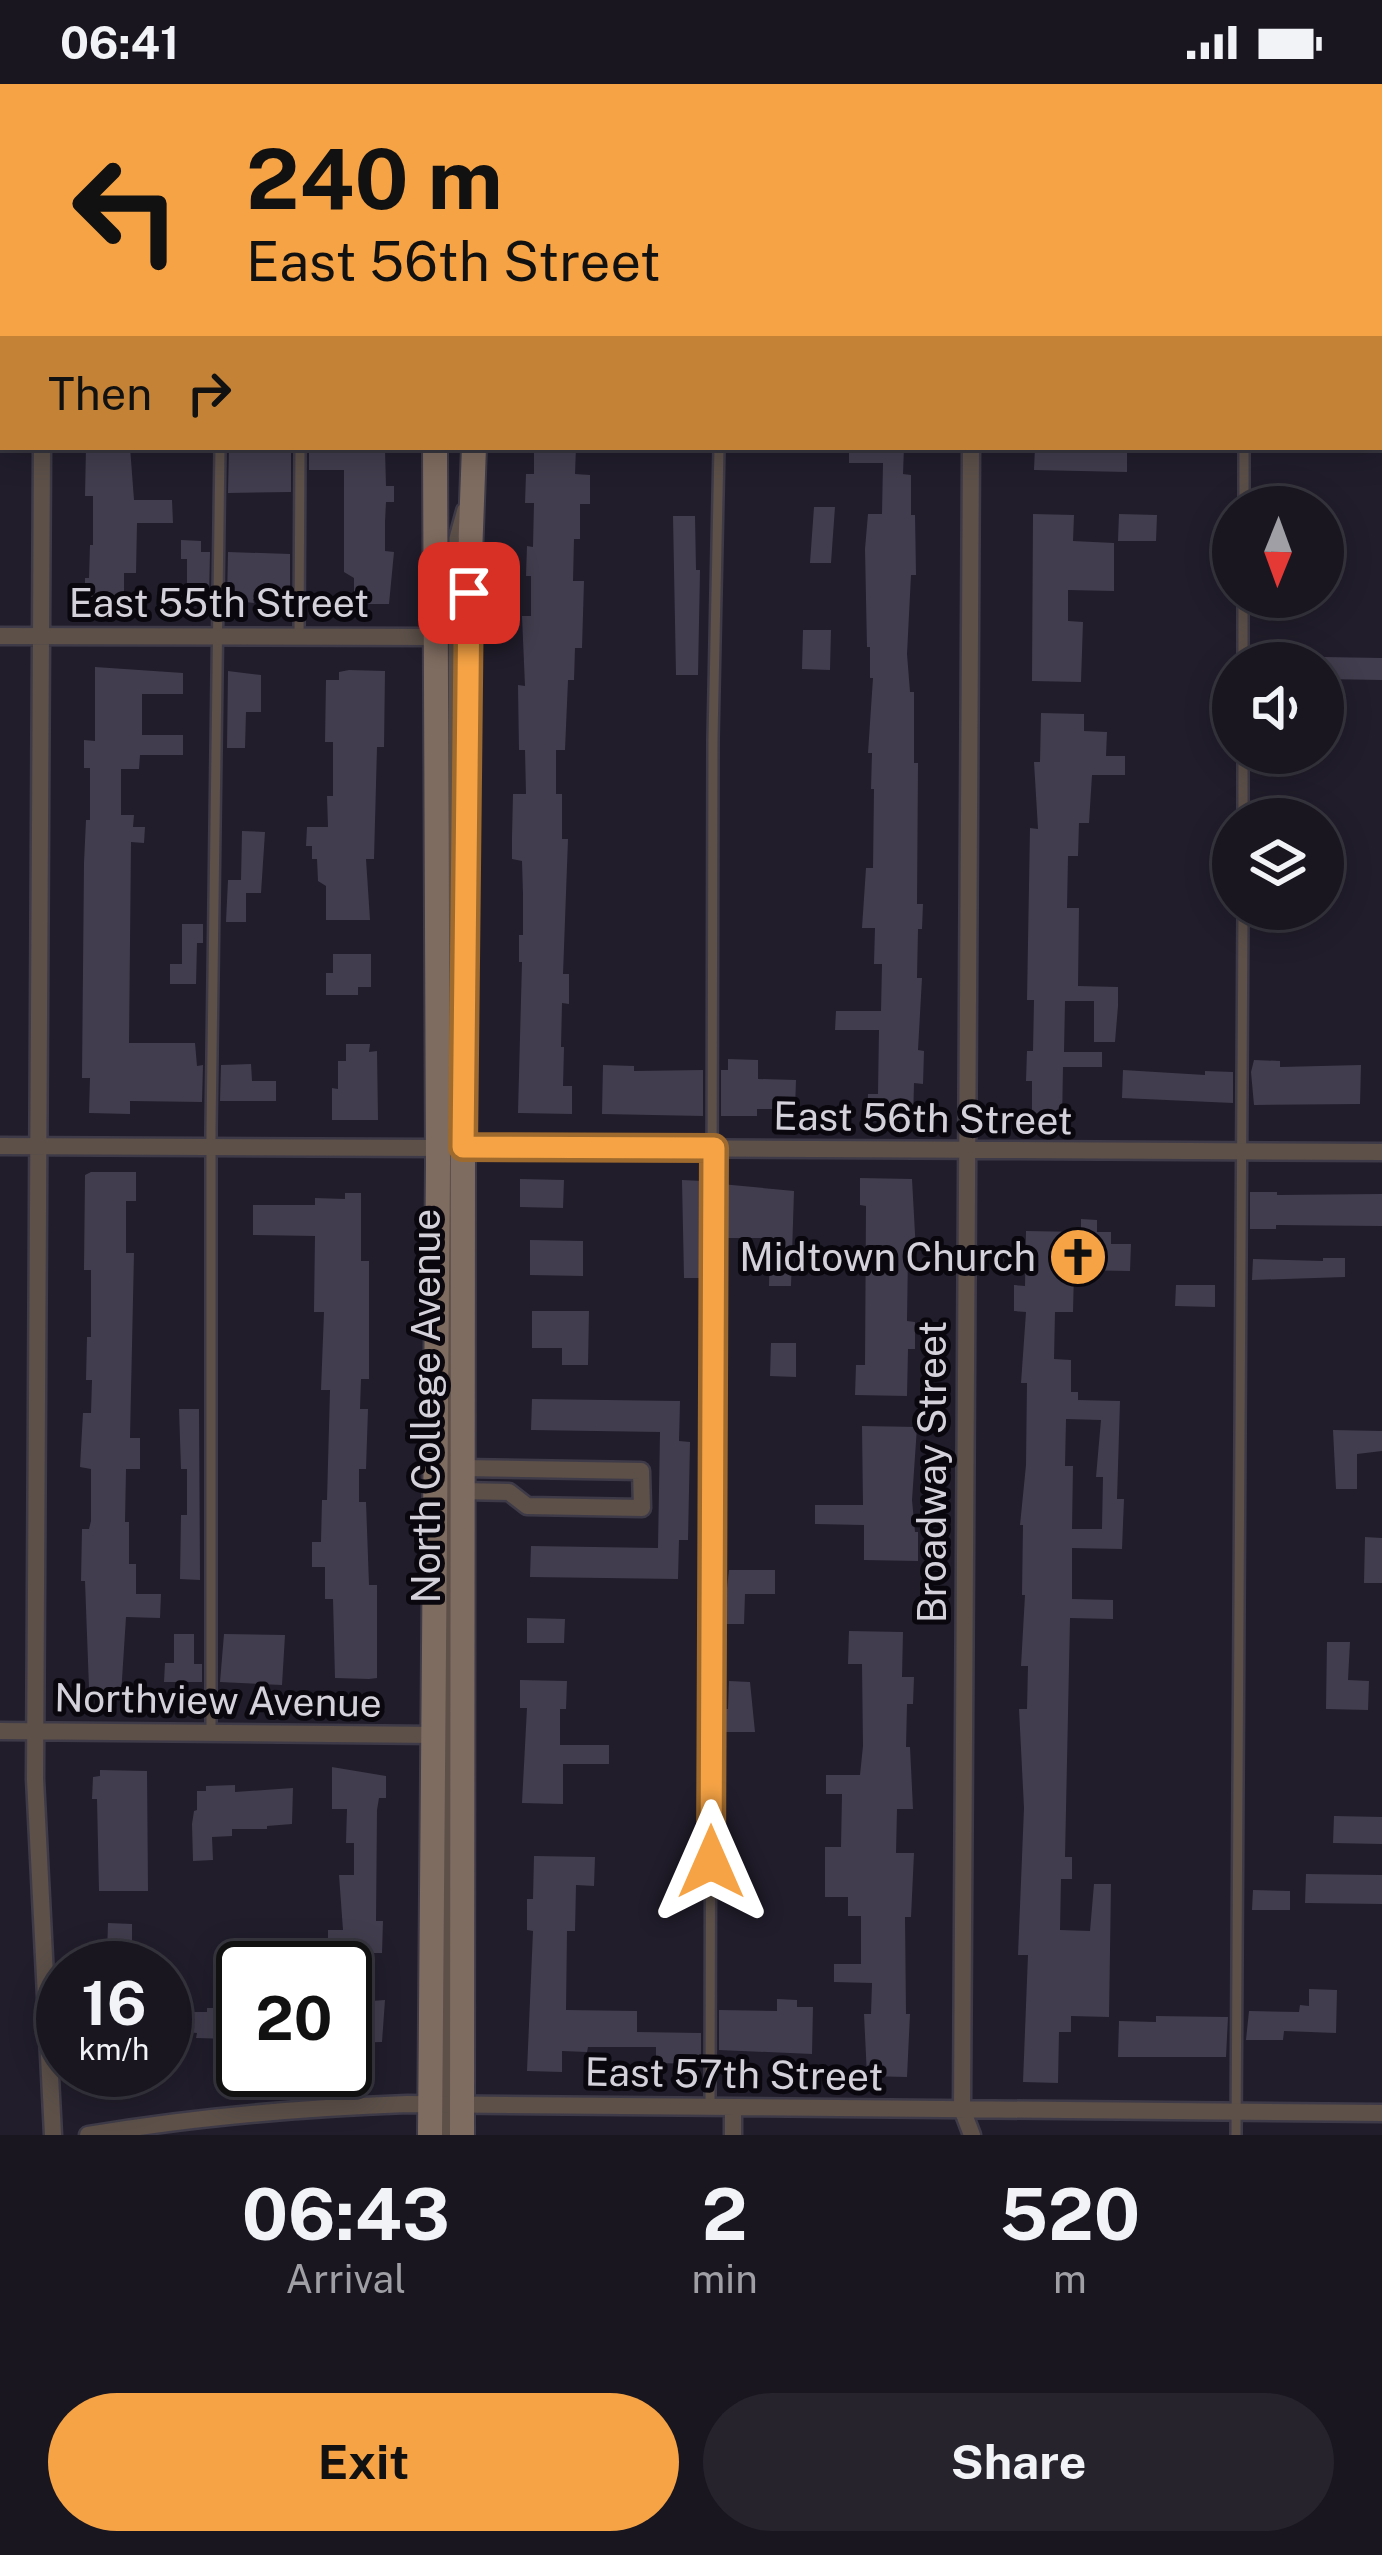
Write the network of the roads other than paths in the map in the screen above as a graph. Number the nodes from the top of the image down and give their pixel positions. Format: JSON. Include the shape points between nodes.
{"nodes":[{"id":1,"x":42,"y":450,"type":"edge"},
{"id":2,"x":220,"y":450,"type":"edge"},
{"id":3,"x":300,"y":450,"type":"edge"},
{"id":4,"x":718,"y":450,"type":"edge"},
{"id":5,"x":971,"y":450,"type":"edge"},
{"id":6,"x":1244,"y":450,"type":"edge"},
{"id":7,"x":435,"y":454,"type":"edge"},
{"id":8,"x":474,"y":454,"type":"edge"},
{"id":9,"x":1244,"y":486,"type":"edge"},
{"id":10,"x":454,"y":538,"type":"junction"},
{"id":11,"x":0,"y":636,"type":"edge"},
{"id":12,"x":41,"y":636,"type":"junction"},
{"id":13,"x":217,"y":637,"type":"junction"},
{"id":14,"x":299,"y":637,"type":"junction"},
{"id":15,"x":438,"y":637,"type":"junction"},
{"id":16,"x":1243,"y":930,"type":"edge"},
{"id":17,"x":0,"y":1146,"type":"edge"},
{"id":18,"x":39,"y":1146,"type":"junction"},
{"id":19,"x":211,"y":1147,"type":"junction"},
{"id":20,"x":450,"y":1148,"type":"junction"},
{"id":21,"x":714,"y":1148,"type":"junction"},
{"id":22,"x":1243,"y":1152,"type":"junction"},
{"id":23,"x":1382,"y":1152,"type":"edge"},
{"id":24,"x":967,"y":1153,"type":"junction"},
{"id":25,"x":509,"y":1469,"type":"junction"},
{"id":26,"x":462,"y":1480,"type":"junction"},
{"id":27,"x":509,"y":1492,"type":"junction"},
{"id":28,"x":0,"y":1731,"type":"edge"},
{"id":29,"x":35,"y":1731,"type":"junction"},
{"id":30,"x":211,"y":1732,"type":"junction"},
{"id":31,"x":435,"y":1735,"type":"junction"},
{"id":32,"x":446,"y":2104,"type":"junction"},
{"id":33,"x":710,"y":2107,"type":"junction"},
{"id":34,"x":733,"y":2107,"type":"junction"},
{"id":35,"x":962,"y":2109,"type":"junction"},
{"id":36,"x":1237,"y":2111,"type":"junction"},
{"id":37,"x":1382,"y":2113,"type":"edge"},
{"id":38,"x":53,"y":2135,"type":"edge"},
{"id":39,"x":88,"y":2135,"type":"edge"},
{"id":40,"x":430,"y":2135,"type":"edge"},
{"id":41,"x":446,"y":2135,"type":"edge"},
{"id":42,"x":462,"y":2135,"type":"edge"},
{"id":43,"x":733,"y":2135,"type":"edge"},
{"id":44,"x":972,"y":2135,"type":"edge"},
{"id":45,"x":1236,"y":2135,"type":"edge"}],
"edges":[{"from":1,"to":12,"type":"street"},
{"from":2,"to":13,"type":"lane"},
{"from":3,"to":14,"type":"lane"},
{"from":4,"to":21,"type":"lane"},
{"from":5,"to":24,"type":"street","name":"Broadway Street"},
{"from":6,"to":9,"type":"lane"},
{"from":7,"to":10,"type":"lane","name":"North College Avenue"},
{"from":7,"to":15,"type":"main road","name":"North College Avenue"},
{"from":8,"to":10,"type":"lane","name":"North College Avenue"},
{"from":8,"to":20,"type":"main road","name":"North College Avenue"},
{"from":10,"to":32,"type":"lane","name":"North College Avenue"},
{"from":11,"to":12,"type":"street","name":"East 55th Street"},
{"from":12,"to":13,"type":"street","name":"East 55th Street"},
{"from":12,"to":18,"type":"street"},
{"from":13,"to":14,"type":"street","name":"East 55th Street"},
{"from":13,"to":19,"type":"lane"},
{"from":14,"to":15,"type":"street","name":"East 55th Street"},
{"from":15,"to":20,"type":"main road","name":"North College Avenue"},
{"from":16,"to":22,"type":"lane"},
{"from":17,"to":18,"type":"street","name":"East 56th Street"},
{"from":18,"to":19,"type":"street","name":"East 56th Street"},
{"from":18,"to":29,"type":"street"},
{"from":19,"to":20,"type":"street","name":"East 56th Street"},
{"from":19,"to":30,"type":"lane"},
{"from":20,"to":21,"type":"street","name":"East 56th Street"},
{"from":20,"to":26,"type":"main road","name":"North College Avenue"},
{"from":20,"to":31,"type":"main road","name":"North College Avenue"},
{"from":21,"to":24,"type":"street","name":"East 56th Street"},
{"from":21,"to":33,"type":"lane"},
{"from":22,"to":23,"type":"street","name":"East 56th Street"},
{"from":22,"to":24,"type":"street","name":"East 56th Street"},
{"from":22,"to":36,"type":"lane"},
{"from":24,"to":35,"type":"street","name":"Broadway Street"},
{"from":25,"to":26,"type":"street"},
{"from":25,"to":27,"type":"lane"},
{"from":25,"to":27,"type":"street","via":[[641,1471],[642,1508],[527,1506]]},
{"from":26,"to":27,"type":"street"},
{"from":26,"to":32,"type":"main road","name":"North College Avenue"},
{"from":28,"to":29,"type":"street","name":"Northview Avenue"},
{"from":29,"to":30,"type":"street","name":"Northview Avenue"},
{"from":29,"to":38,"type":"street"},
{"from":30,"to":31,"type":"street","name":"Northview Avenue"},
{"from":31,"to":32,"type":"main road","name":"North College Avenue"},
{"from":32,"to":33,"type":"street","name":"East 57th Street"},
{"from":32,"to":39,"type":"street","name":"East 57th Street","via":[[265,2110]]},
{"from":32,"to":40,"type":"main road","name":"North College Avenue"},
{"from":32,"to":41,"type":"lane","name":"North College Avenue"},
{"from":32,"to":42,"type":"main road","name":"North College Avenue"},
{"from":33,"to":34,"type":"street","name":"East 57th Street"},
{"from":34,"to":35,"type":"street","name":"East 57th Street"},
{"from":34,"to":43,"type":"street"},
{"from":35,"to":36,"type":"street","name":"East 57th Street"},
{"from":35,"to":44,"type":"street","name":"Broadway Street"},
{"from":36,"to":37,"type":"street","name":"East 57th Street"},
{"from":36,"to":45,"type":"lane"}]}
